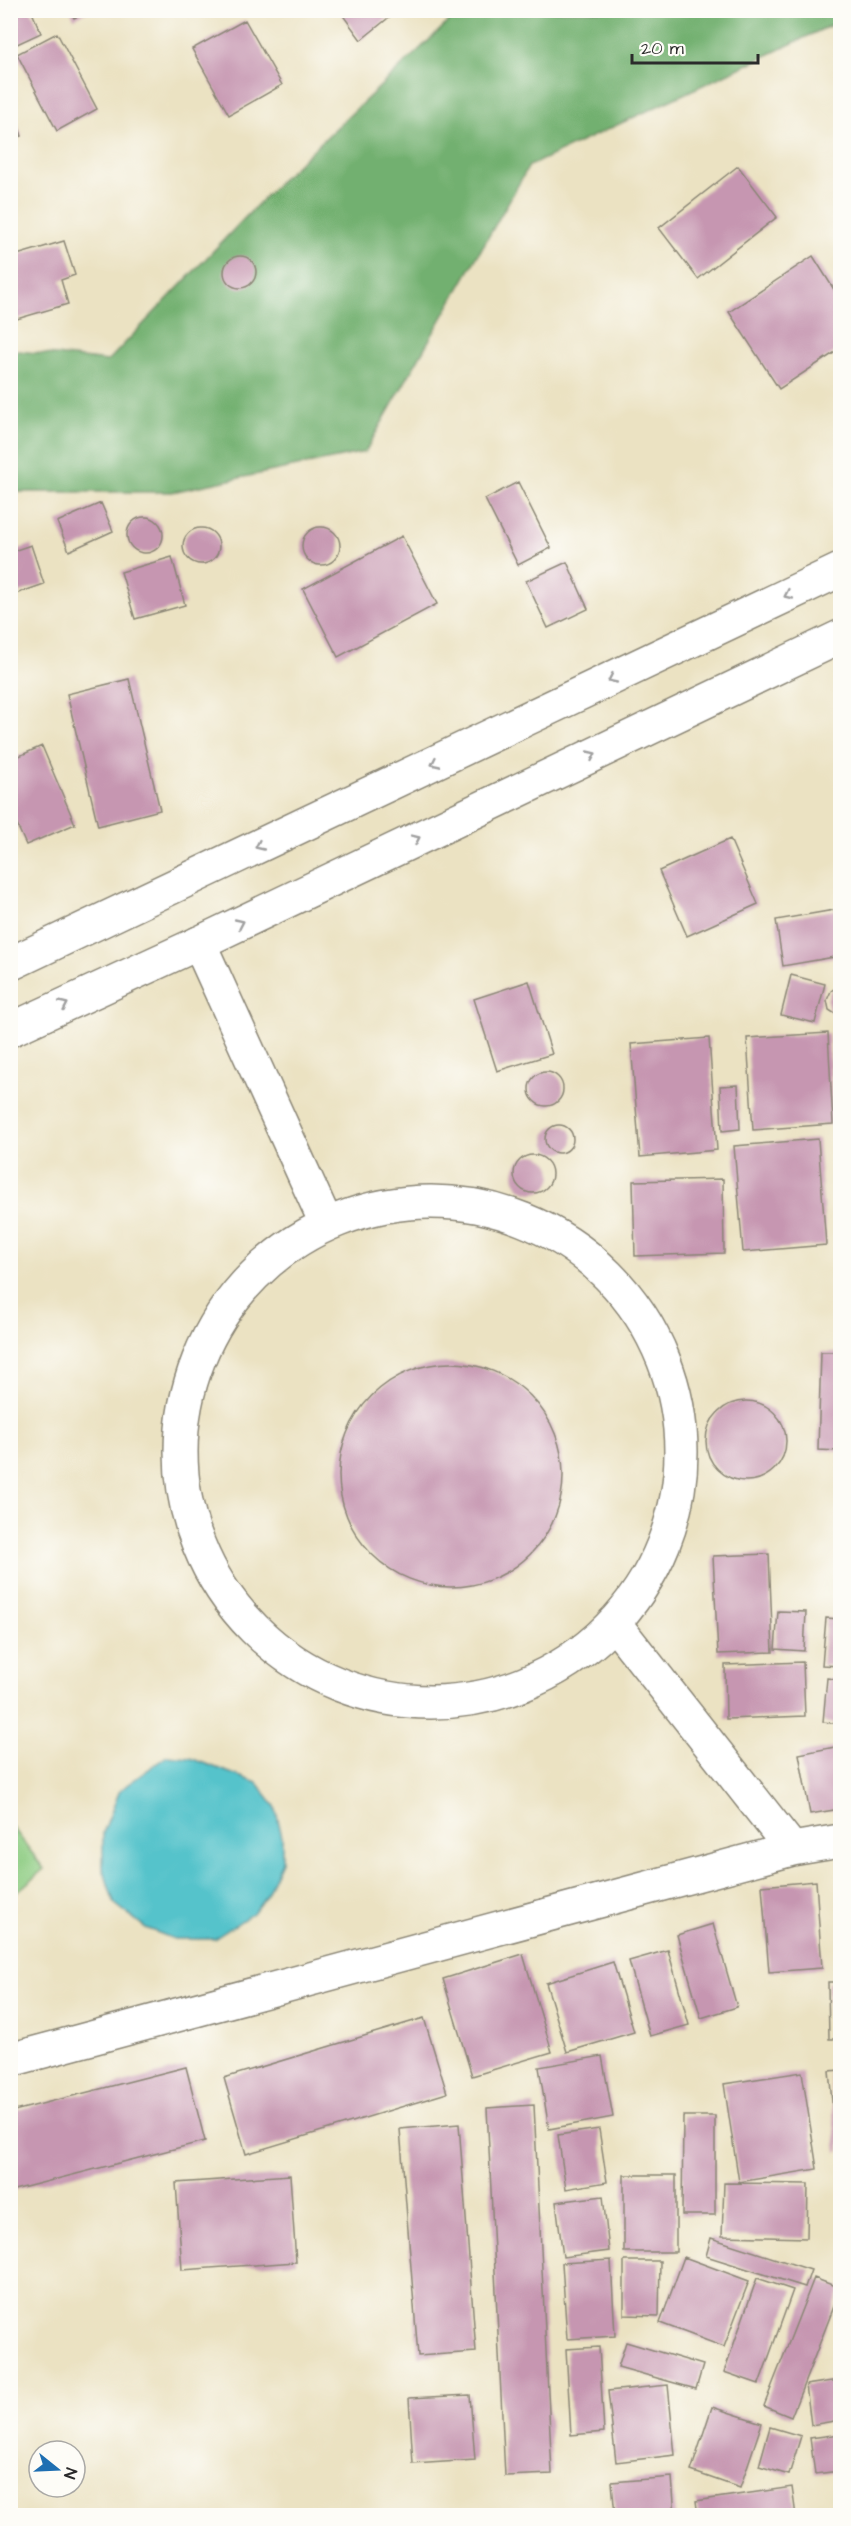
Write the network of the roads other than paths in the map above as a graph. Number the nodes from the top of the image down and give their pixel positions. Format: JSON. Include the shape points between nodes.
{"nodes":[{"id":1,"x":840,"y":570,"type":"edge"},
{"id":2,"x":840,"y":637,"type":"edge"},
{"id":3,"x":199,"y":943,"type":"junction"},
{"id":4,"x":10,"y":964,"type":"edge"},
{"id":5,"x":10,"y":1030,"type":"edge"},
{"id":6,"x":326,"y":1223,"type":"junction"},
{"id":7,"x":614,"y":1623,"type":"junction"},
{"id":8,"x":840,"y":1841,"type":"edge"},
{"id":9,"x":792,"y":1849,"type":"junction"},
{"id":10,"x":10,"y":2060,"type":"edge"}],
"edges":[{"from":1,"to":4,"type":"main road","one_way":true},
{"from":3,"to":2,"type":"main road","one_way":true},
{"from":5,"to":3,"type":"main road","one_way":true},
{"from":3,"to":6,"type":"main road"},
{"from":6,"to":7,"type":"main road","via":[[385,1204],[448,1200],[509,1212],[566,1239],[614,1279],[645,1321],[674,1389],[682,1451],[674,1514],[650,1573]]},
{"from":6,"to":7,"type":"main road","via":[[268,1260],[223,1311],[193,1372],[180,1439],[186,1507],[209,1571],[249,1626],[302,1669],[364,1695],[431,1704],[499,1694],[561,1667]]},
{"from":7,"to":9,"type":"main road"},
{"from":8,"to":9,"type":"main road"},
{"from":9,"to":10,"type":"main road"}]}
